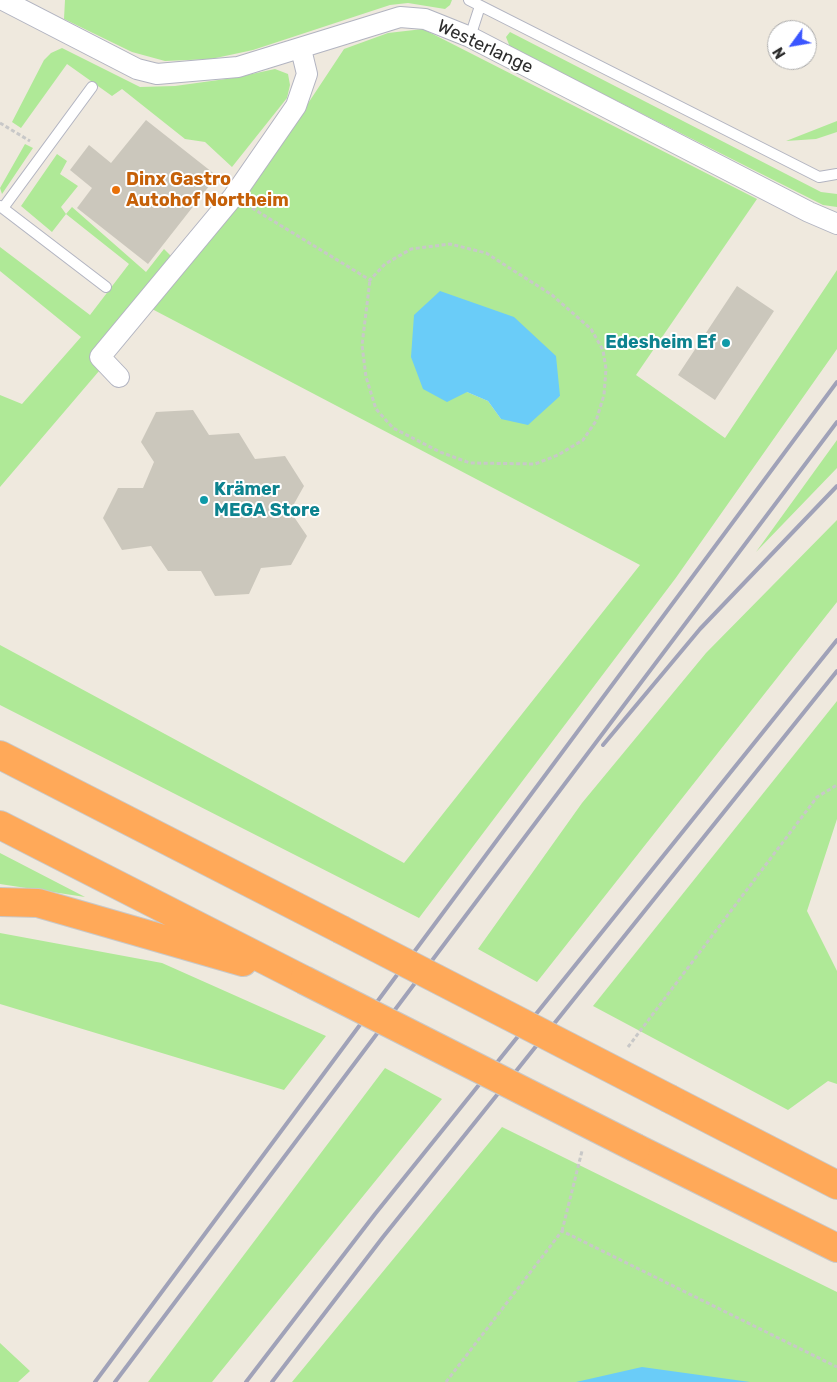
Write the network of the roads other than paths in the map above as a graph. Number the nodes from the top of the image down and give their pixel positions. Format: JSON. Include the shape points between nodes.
{"nodes":[{"id":1,"x":469,"y":0,"type":"edge"},
{"id":2,"x":15,"y":3,"type":"edge"},
{"id":3,"x":480,"y":6,"type":"junction"},
{"id":4,"x":470,"y":37,"type":"junction"},
{"id":5,"x":301,"y":49,"type":"junction"},
{"id":6,"x":92,"y":87,"type":"dead end"},
{"id":7,"x":837,"y":174,"type":"edge"},
{"id":8,"x":2,"y":207,"type":"edge"},
{"id":9,"x":837,"y":224,"type":"edge"},
{"id":10,"x":106,"y":287,"type":"dead end"},
{"id":11,"x":119,"y":377,"type":"dead end"},
{"id":12,"x":0,"y":755,"type":"edge"},
{"id":13,"x":0,"y":825,"type":"edge"},
{"id":14,"x":0,"y":902,"type":"edge"},
{"id":15,"x":304,"y":980,"type":"junction"},
{"id":16,"x":837,"y":1185,"type":"edge"},
{"id":17,"x":837,"y":1248,"type":"edge"}],
"edges":[{"from":1,"to":3,"type":"lane"},
{"from":2,"to":5,"type":"street","name":"Westerlange","via":[[137,70],[157,74],[238,67]]},
{"from":3,"to":4,"type":"lane"},
{"from":3,"to":7,"type":"lane","via":[[819,177]]},
{"from":4,"to":5,"type":"street","name":"Westerlange","via":[[425,19],[400,17]]},
{"from":4,"to":9,"type":"street","name":"Westerlange"},
{"from":5,"to":11,"type":"street","via":[[307,74],[296,106],[233,197],[100,357]]},
{"from":6,"to":8,"type":"lane"},
{"from":8,"to":10,"type":"lane"},
{"from":12,"to":16,"type":"highway","bridge":true},
{"from":13,"to":15,"type":"highway"},
{"from":14,"to":15,"type":"highway","via":[[38,903]]},
{"from":15,"to":17,"type":"highway","bridge":true}]}
